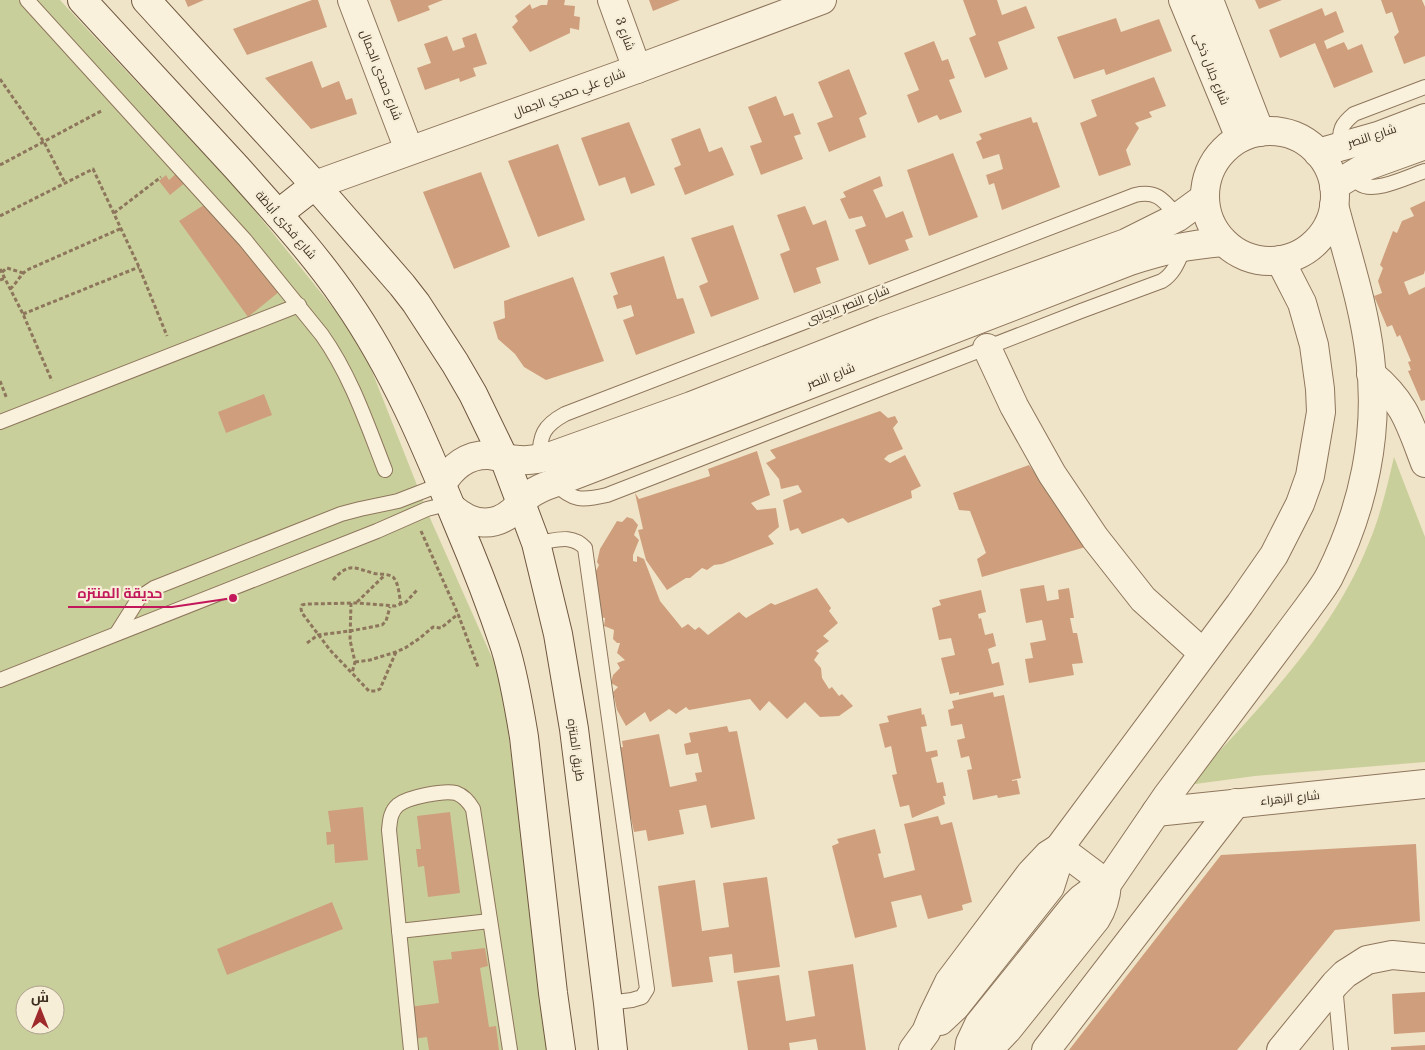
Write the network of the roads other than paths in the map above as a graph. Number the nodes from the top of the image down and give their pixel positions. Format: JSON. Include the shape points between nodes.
{"nodes":[{"id":1,"x":27,"y":0,"type":"edge"},
{"id":2,"x":82,"y":0,"type":"edge"},
{"id":3,"x":146,"y":0,"type":"edge"},
{"id":4,"x":352,"y":0,"type":"edge"},
{"id":5,"x":612,"y":0,"type":"edge"},
{"id":6,"x":822,"y":0,"type":"edge"},
{"id":7,"x":1183,"y":0,"type":"edge"},
{"id":8,"x":1209,"y":0,"type":"edge"},
{"id":9,"x":637,"y":69,"type":"junction"},
{"id":10,"x":1425,"y":87,"type":"edge"},
{"id":11,"x":1425,"y":118,"type":"edge"},
{"id":12,"x":1250,"y":135,"type":"junction"},
{"id":13,"x":1425,"y":145,"type":"edge"},
{"id":14,"x":1330,"y":149,"type":"junction"},
{"id":15,"x":409,"y":150,"type":"junction"},
{"id":16,"x":1425,"y":171,"type":"edge"},
{"id":17,"x":315,"y":185,"type":"junction"},
{"id":18,"x":1340,"y":189,"type":"junction"},
{"id":19,"x":1204,"y":198,"type":"junction"},
{"id":20,"x":278,"y":214,"type":"junction"},
{"id":21,"x":1178,"y":217,"type":"junction"},
{"id":22,"x":1223,"y":242,"type":"junction"},
{"id":23,"x":1185,"y":246,"type":"junction"},
{"id":24,"x":1280,"y":260,"type":"junction"},
{"id":25,"x":299,"y":305,"type":"junction"},
{"id":26,"x":987,"y":348,"type":"junction"},
{"id":27,"x":1371,"y":374,"type":"junction"},
{"id":28,"x":0,"y":422,"type":"edge"},
{"id":29,"x":504,"y":458,"type":"junction"},
{"id":30,"x":539,"y":459,"type":"junction"},
{"id":31,"x":1425,"y":463,"type":"edge"},
{"id":32,"x":385,"y":470,"type":"dead end"},
{"id":33,"x":554,"y":483,"type":"junction"},
{"id":34,"x":447,"y":496,"type":"junction"},
{"id":35,"x":521,"y":502,"type":"junction"},
{"id":36,"x":369,"y":507,"type":"junction"},
{"id":37,"x":377,"y":530,"type":"junction"},
{"id":38,"x":536,"y":543,"type":"junction"},
{"id":39,"x":117,"y":633,"type":"junction"},
{"id":40,"x":1203,"y":653,"type":"junction"},
{"id":41,"x":0,"y":680,"type":"edge"},
{"id":42,"x":1425,"y":784,"type":"edge"},
{"id":43,"x":1236,"y":803,"type":"junction"},
{"id":44,"x":1156,"y":812,"type":"junction"},
{"id":45,"x":1060,"y":848,"type":"junction"},
{"id":46,"x":1107,"y":884,"type":"junction"},
{"id":47,"x":490,"y":921,"type":"junction"},
{"id":48,"x":399,"y":931,"type":"junction"},
{"id":49,"x":1425,"y":958,"type":"edge"},
{"id":50,"x":1335,"y":984,"type":"junction"},
{"id":51,"x":608,"y":1003,"type":"junction"},
{"id":52,"x":920,"y":1041,"type":"edge"},
{"id":53,"x":410,"y":1050,"type":"edge"},
{"id":54,"x":510,"y":1050,"type":"edge"},
{"id":55,"x":561,"y":1050,"type":"edge"},
{"id":56,"x":613,"y":1050,"type":"edge"},
{"id":57,"x":969,"y":1050,"type":"edge"},
{"id":58,"x":988,"y":1050,"type":"edge"},
{"id":59,"x":1046,"y":1050,"type":"edge"},
{"id":60,"x":1281,"y":1050,"type":"edge"},
{"id":61,"x":1341,"y":1050,"type":"edge"}],
"edges":[{"from":1,"to":25,"type":"lane","via":[[245,240]]},
{"from":2,"to":20,"type":"street","name":"شارع فكرى أباظة"},
{"from":3,"to":17,"type":"street"},
{"from":4,"to":15,"type":"street","name":"شارع حمدى الجمال"},
{"from":5,"to":9,"type":"street","name":"شارع 3"},
{"from":6,"to":9,"type":"street","name":"شارع علي حمدي الجمال"},
{"from":7,"to":12,"type":"street","name":"شارع جلال ذكى"},
{"from":8,"to":12,"type":"street","name":"شارع جلال ذكى"},
{"from":9,"to":15,"type":"street","name":"شارع علي حمدي الجمال"},
{"from":10,"to":14,"type":"lane","via":[[1354,114],[1342,127],[1340,136]]},
{"from":11,"to":14,"type":"street","name":"شارع النصر","via":[[1378,136]]},
{"from":12,"to":14,"type":"street","via":[[1276,131]]},
{"from":12,"to":19,"type":"street","via":[[1220,153],[1208,174]]},
{"from":13,"to":18,"type":"street","name":"شارع النصر","via":[[1367,166]]},
{"from":14,"to":18,"type":"street","via":[[1326,163]]},
{"from":15,"to":17,"type":"street","name":"شارع علي حمدي الجمال"},
{"from":16,"to":18,"type":"lane","via":[[1376,187],[1360,184]]},
{"from":17,"to":20,"type":"street","name":"شارع علي حمدي الجمال"},
{"from":17,"to":29,"type":"street","via":[[425,316],[473,394]]},
{"from":18,"to":24,"type":"street","via":[[1325,231],[1305,250]]},
{"from":18,"to":27,"type":"street"},
{"from":19,"to":21,"type":"street","name":"شارع النصر"},
{"from":19,"to":22,"type":"street","via":[[1206,214]]},
{"from":20,"to":34,"type":"street","name":"شارع فكرى أباظة","via":[[325,271],[368,334],[427,447]]},
{"from":21,"to":30,"type":"street","name":"شارع النصر","via":[[1126,242],[882,331],[692,406]]},
{"from":21,"to":30,"type":"lane","name":"شارع النصر الجانبى","via":[[1162,200],[1145,193],[1038,232],[565,414],[545,430]]},
{"from":22,"to":23,"type":"street","name":"شارع النصر"},
{"from":22,"to":24,"type":"street","via":[[1240,254],[1259,260]]},
{"from":23,"to":26,"type":"lane","via":[[1174,270],[1162,281]]},
{"from":23,"to":33,"type":"street","name":"شارع النصر","via":[[1130,261]]},
{"from":24,"to":40,"type":"street","via":[[1302,303],[1314,345],[1321,412],[1310,476],[1300,504],[1274,555]]},
{"from":25,"to":28,"type":"lane"},
{"from":25,"to":32,"type":"lane","via":[[343,368]]},
{"from":26,"to":33,"type":"lane","via":[[607,495],[578,499]]},
{"from":26,"to":40,"type":"street","via":[[1014,406],[1052,474],[1095,538],[1143,598]]},
{"from":27,"to":31,"type":"street","via":[[1397,399]]},
{"from":27,"to":44,"type":"street","via":[[1373,395],[1367,471],[1358,508],[1328,579]]},
{"from":29,"to":30,"type":"street","name":"شارع النصر"},
{"from":29,"to":34,"type":"street","name":"شارع النصر","via":[[477,456],[456,466],[448,474]]},
{"from":29,"to":35,"type":"street","name":"طريق المنتزه"},
{"from":33,"to":35,"type":"street","name":"شارع النصر"},
{"from":34,"to":35,"type":"street","name":"شارع النصر","via":[[462,517],[475,522],[502,520]]},
{"from":34,"to":36,"type":"lane"},
{"from":34,"to":37,"type":"lane","via":[[438,506]]},
{"from":34,"to":55,"type":"street","via":[[505,648],[520,707]]},
{"from":35,"to":38,"type":"street","name":"طريق المنتزه"},
{"from":36,"to":37,"type":"lane","via":[[379,517]]},
{"from":36,"to":39,"type":"lane","via":[[342,514],[154,588],[139,598]]},
{"from":37,"to":39,"type":"lane"},
{"from":38,"to":51,"type":"street","name":"طريق المنتزه","via":[[558,634],[574,729]]},
{"from":38,"to":51,"type":"lane","via":[[573,539],[585,548],[647,988],[642,997]]},
{"from":39,"to":41,"type":"lane"},
{"from":40,"to":45,"type":"street"},
{"from":42,"to":43,"type":"street","name":"شارع الزهراء"},
{"from":43,"to":44,"type":"street","name":"شارع الزهراء"},
{"from":43,"to":59,"type":"street"},
{"from":44,"to":46,"type":"street"},
{"from":45,"to":46,"type":"street"},
{"from":45,"to":52,"type":"street","via":[[1050,886],[955,1006]]},
{"from":46,"to":57,"type":"street","via":[[1084,895],[1076,904],[979,1024]]},
{"from":46,"to":58,"type":"street","via":[[1103,909],[1096,919],[1008,1030]]},
{"from":47,"to":48,"type":"lane"},
{"from":47,"to":48,"type":"lane","via":[[473,809],[467,800],[446,792],[410,799],[398,805],[390,817]]},
{"from":47,"to":54,"type":"lane"},
{"from":48,"to":53,"type":"lane"},
{"from":49,"to":50,"type":"street","via":[[1392,954],[1367,960]]},
{"from":50,"to":60,"type":"street"},
{"from":50,"to":61,"type":"lane"},
{"from":51,"to":56,"type":"street","name":"طريق المنتزه"}]}
